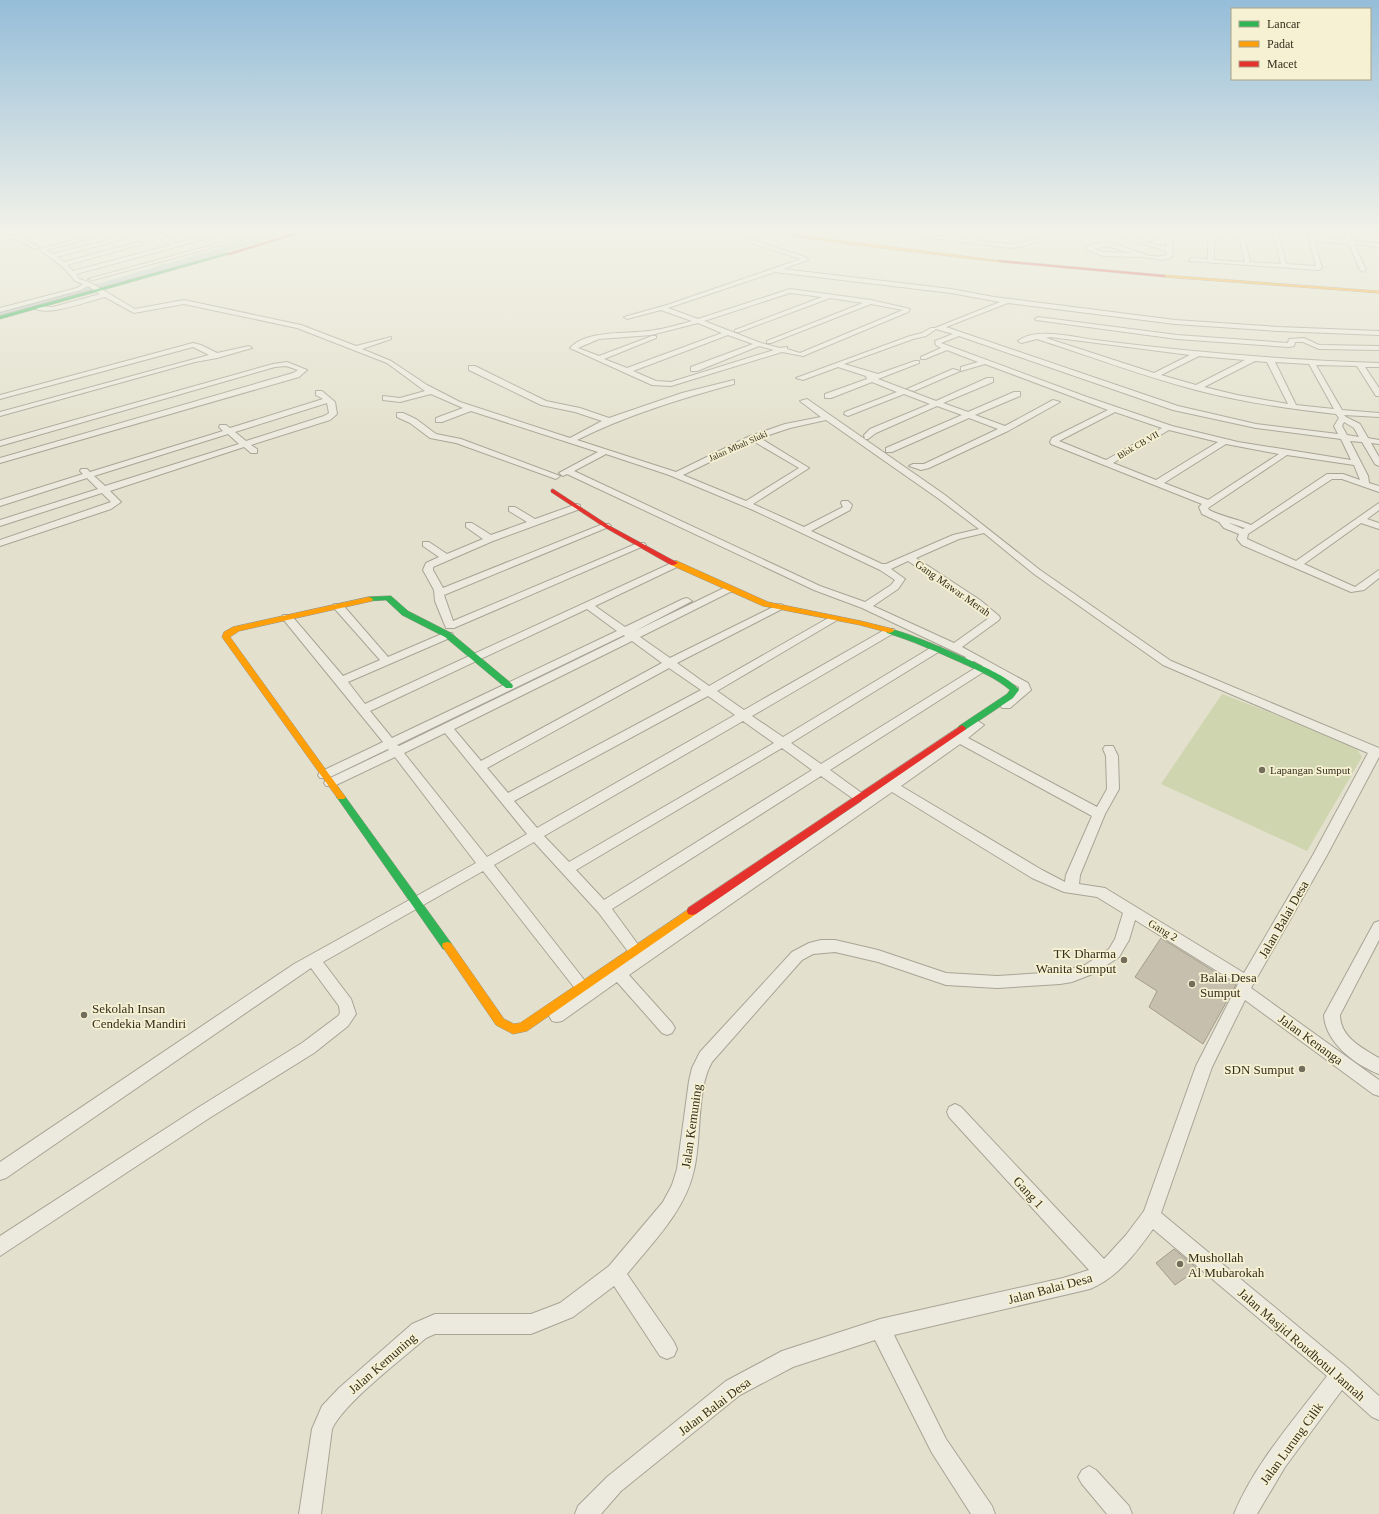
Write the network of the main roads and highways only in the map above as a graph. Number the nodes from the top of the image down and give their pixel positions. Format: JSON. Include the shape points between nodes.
{"nodes":[{"id":1,"x":53,"y":303,"type":"edge"},
{"id":2,"x":0,"y":318,"type":"edge"},
{"id":3,"x":553,"y":491,"type":"dead end"},
{"id":4,"x":509,"y":686,"type":"road end"}],
"edges":[{"from":1,"to":2,"type":"main road","via":[[40,308],[19,309]]},
{"from":3,"to":4,"type":"main road","via":[[606,526],[724,587],[758,601],[890,631],[969,659],[1015,690],[523,1027],[513,1029],[500,1022],[226,637],[230,631],[236,629],[376,597],[388,598],[405,613],[446,631]]}]}
